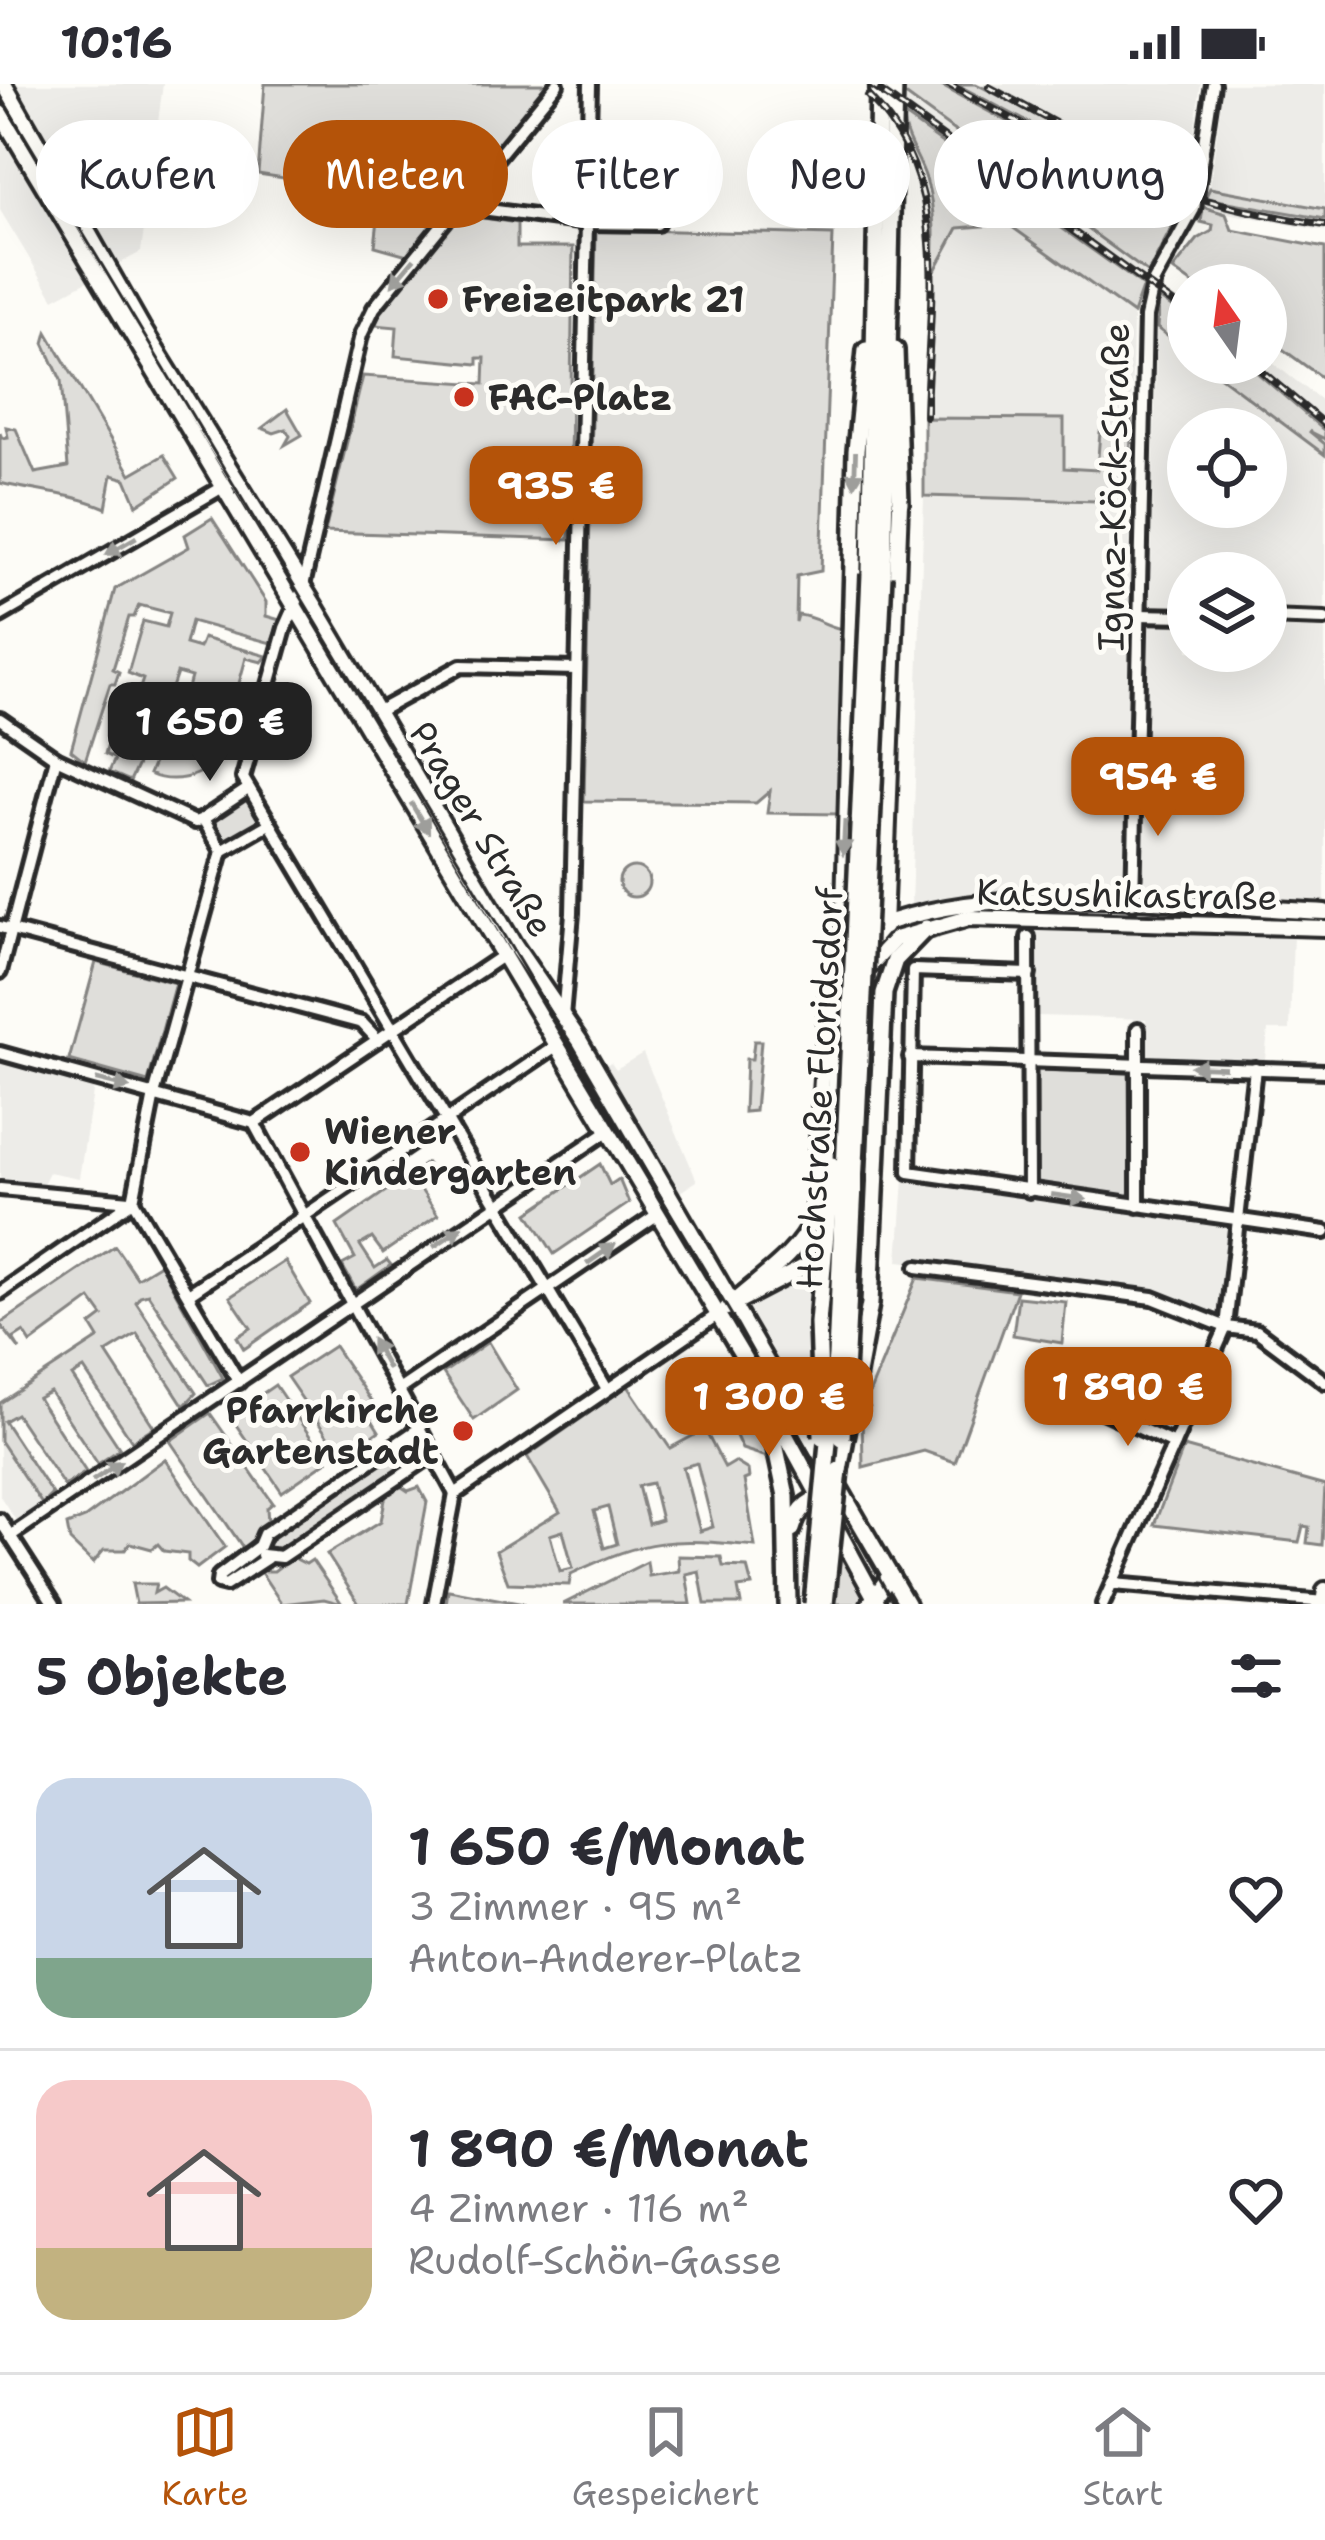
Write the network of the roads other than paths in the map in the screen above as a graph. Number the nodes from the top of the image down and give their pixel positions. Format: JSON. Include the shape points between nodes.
{"nodes":[{"id":1,"x":4,"y":84,"type":"edge"},
{"id":2,"x":557,"y":84,"type":"edge"},
{"id":3,"x":590,"y":84,"type":"edge"},
{"id":4,"x":879,"y":84,"type":"edge"},
{"id":5,"x":894,"y":84,"type":"edge"},
{"id":6,"x":1213,"y":84,"type":"edge"},
{"id":7,"x":0,"y":112,"type":"edge"},
{"id":8,"x":589,"y":120,"type":"edge"},
{"id":9,"x":36,"y":142,"type":"edge"},
{"id":10,"x":508,"y":146,"type":"edge"},
{"id":11,"x":84,"y":228,"type":"edge"},
{"id":12,"x":441,"y":228,"type":"edge"},
{"id":13,"x":587,"y":228,"type":"edge"},
{"id":14,"x":881,"y":315,"type":"junction"},
{"id":15,"x":229,"y":484,"type":"junction"},
{"id":16,"x":900,"y":503,"type":"joint"},
{"id":17,"x":876,"y":575,"type":"junction"},
{"id":18,"x":302,"y":590,"type":"junction"},
{"id":19,"x":293,"y":606,"type":"junction"},
{"id":20,"x":1138,"y":615,"type":"junction"},
{"id":21,"x":0,"y":616,"type":"edge"},
{"id":22,"x":1167,"y":616,"type":"edge"},
{"id":23,"x":1287,"y":617,"type":"edge"},
{"id":24,"x":1325,"y":619,"type":"edge"},
{"id":25,"x":898,"y":635,"type":"junction"},
{"id":26,"x":851,"y":637,"type":"junction"},
{"id":27,"x":576,"y":668,"type":"junction"},
{"id":28,"x":377,"y":712,"type":"junction"},
{"id":29,"x":361,"y":717,"type":"junction"},
{"id":30,"x":0,"y":719,"type":"edge"},
{"id":31,"x":56,"y":758,"type":"junction"},
{"id":32,"x":248,"y":789,"type":"junction"},
{"id":33,"x":203,"y":819,"type":"junction"},
{"id":34,"x":269,"y":824,"type":"junction"},
{"id":35,"x":222,"y":851,"type":"junction"},
{"id":36,"x":888,"y":895,"type":"junction"},
{"id":37,"x":1133,"y":904,"type":"junction"},
{"id":38,"x":842,"y":905,"type":"junction"},
{"id":39,"x":917,"y":911,"type":"junction"},
{"id":40,"x":1325,"y":912,"type":"edge"},
{"id":41,"x":1132,"y":921,"type":"junction"},
{"id":42,"x":926,"y":928,"type":"junction"},
{"id":43,"x":1325,"y":928,"type":"edge"},
{"id":44,"x":5,"y":929,"type":"edge"},
{"id":45,"x":878,"y":938,"type":"junction"},
{"id":46,"x":1028,"y":938,"type":"dead end"},
{"id":47,"x":843,"y":949,"type":"junction"},
{"id":48,"x":509,"y":951,"type":"junction"},
{"id":49,"x":0,"y":972,"type":"edge"},
{"id":50,"x":1029,"y":974,"type":"junction"},
{"id":51,"x":188,"y":976,"type":"junction"},
{"id":52,"x":563,"y":1017,"type":"junction"},
{"id":53,"x":1138,"y":1029,"type":"dead end"},
{"id":54,"x":392,"y":1030,"type":"junction"},
{"id":55,"x":378,"y":1040,"type":"junction"},
{"id":56,"x":556,"y":1046,"type":"junction"},
{"id":57,"x":0,"y":1053,"type":"edge"},
{"id":58,"x":910,"y":1057,"type":"junction"},
{"id":59,"x":1028,"y":1061,"type":"junction"},
{"id":60,"x":1138,"y":1065,"type":"junction"},
{"id":61,"x":1255,"y":1069,"type":"junction"},
{"id":62,"x":1325,"y":1071,"type":"edge"},
{"id":63,"x":154,"y":1095,"type":"junction"},
{"id":64,"x":447,"y":1120,"type":"junction"},
{"id":65,"x":254,"y":1124,"type":"junction"},
{"id":66,"x":609,"y":1130,"type":"junction"},
{"id":67,"x":0,"y":1190,"type":"edge"},
{"id":68,"x":1029,"y":1191,"type":"junction"},
{"id":69,"x":133,"y":1201,"type":"junction"},
{"id":70,"x":497,"y":1203,"type":"junction"},
{"id":71,"x":1138,"y":1206,"type":"junction"},
{"id":72,"x":658,"y":1214,"type":"junction"},
{"id":73,"x":305,"y":1217,"type":"junction"},
{"id":74,"x":1238,"y":1221,"type":"junction"},
{"id":75,"x":1325,"y":1232,"type":"edge"},
{"id":76,"x":917,"y":1267,"type":"dead end"},
{"id":77,"x":548,"y":1291,"type":"junction"},
{"id":78,"x":0,"y":1293,"type":"edge"},
{"id":79,"x":190,"y":1293,"type":"junction"},
{"id":80,"x":352,"y":1304,"type":"junction"},
{"id":81,"x":733,"y":1304,"type":"junction"},
{"id":82,"x":717,"y":1316,"type":"junction"},
{"id":83,"x":1226,"y":1327,"type":"junction"},
{"id":84,"x":239,"y":1382,"type":"junction"},
{"id":85,"x":1325,"y":1382,"type":"edge"},
{"id":86,"x":608,"y":1389,"type":"junction"},
{"id":87,"x":399,"y":1390,"type":"junction"},
{"id":88,"x":765,"y":1396,"type":"junction"},
{"id":89,"x":1102,"y":1411,"type":"dead end"},
{"id":90,"x":420,"y":1428,"type":"junction"},
{"id":91,"x":842,"y":1438,"type":"junction"},
{"id":92,"x":1174,"y":1444,"type":"junction"},
{"id":93,"x":434,"y":1454,"type":"junction"},
{"id":94,"x":827,"y":1469,"type":"junction"},
{"id":95,"x":455,"y":1494,"type":"junction"},
{"id":96,"x":819,"y":1498,"type":"junction"},
{"id":97,"x":843,"y":1501,"type":"junction"},
{"id":98,"x":0,"y":1520,"type":"edge"},
{"id":99,"x":10,"y":1536,"type":"junction"},
{"id":100,"x":790,"y":1542,"type":"junction"},
{"id":101,"x":259,"y":1546,"type":"junction"},
{"id":102,"x":267,"y":1558,"type":"junction"},
{"id":103,"x":890,"y":1576,"type":"junction"},
{"id":104,"x":1113,"y":1584,"type":"junction"},
{"id":105,"x":1215,"y":1599,"type":"edge"},
{"id":106,"x":1324,"y":1599,"type":"edge"},
{"id":107,"x":874,"y":1602,"type":"edge"},
{"id":108,"x":54,"y":1604,"type":"edge"},
{"id":109,"x":434,"y":1604,"type":"edge"},
{"id":110,"x":788,"y":1604,"type":"edge"},
{"id":111,"x":814,"y":1604,"type":"edge"},
{"id":112,"x":825,"y":1604,"type":"edge"},
{"id":113,"x":907,"y":1604,"type":"edge"},
{"id":114,"x":1103,"y":1604,"type":"edge"}],
"edges":[{"from":1,"to":9,"type":"main road","name":"Prager Straße"},
{"from":2,"to":10,"type":"street"},
{"from":3,"to":8,"type":"street"},
{"from":4,"to":14,"type":"highway"},
{"from":5,"to":14,"type":"highway"},
{"from":6,"to":20,"type":"street","name":"Ignaz-Köck-Straße","via":[[1194,209],[1154,280],[1147,310]]},
{"from":7,"to":15,"type":"main road","name":"Prager Straße"},
{"from":11,"to":15,"type":"main road","name":"Prager Straße"},
{"from":12,"to":18,"type":"street","one_way":true,"via":[[361,335]]},
{"from":13,"to":27,"type":"street"},
{"from":14,"to":16,"type":"highway","via":[[900,387]]},
{"from":14,"to":17,"type":"highway"},
{"from":14,"to":26,"type":"highway","one_way":true,"via":[[858,417]]},
{"from":15,"to":18,"type":"main road","name":"Prager Straße"},
{"from":15,"to":19,"type":"main road","name":"Prager Straße"},
{"from":15,"to":21,"type":"street","one_way":true},
{"from":16,"to":25,"type":"main road"},
{"from":17,"to":91,"type":"highway","name":"Hochstraße Floridsdorf","bridge":true},
{"from":17,"to":94,"type":"highway","name":"Hochstraße Floridsdorf","bridge":true},
{"from":18,"to":19,"type":"street"},
{"from":18,"to":28,"type":"main road","name":"Prager Straße"},
{"from":19,"to":29,"type":"main road","name":"Prager Straße"},
{"from":19,"to":32,"type":"street","via":[[243,778]]},
{"from":20,"to":22,"type":"street"},
{"from":20,"to":37,"type":"street","name":"Ignaz-Köck-Straße"},
{"from":23,"to":24,"type":"street"},
{"from":25,"to":26,"type":"street"},
{"from":25,"to":36,"type":"main road"},
{"from":26,"to":38,"type":"main road","one_way":true},
{"from":27,"to":28,"type":"street","via":[[461,666]]},
{"from":27,"to":52,"type":"street"},
{"from":28,"to":29,"type":"main road"},
{"from":28,"to":48,"type":"main road","name":"Prager Straße"},
{"from":29,"to":48,"type":"main road","name":"Prager Straße","one_way":true},
{"from":30,"to":31,"type":"street"},
{"from":31,"to":33,"type":"street"},
{"from":31,"to":44,"type":"street"},
{"from":32,"to":33,"type":"street"},
{"from":32,"to":34,"type":"street"},
{"from":33,"to":35,"type":"street"},
{"from":34,"to":35,"type":"street"},
{"from":34,"to":54,"type":"street"},
{"from":35,"to":51,"type":"street"},
{"from":36,"to":39,"type":"main road"},
{"from":36,"to":45,"type":"main road"},
{"from":37,"to":39,"type":"main road","name":"Katsushikastraße","via":[[1013,899]]},
{"from":37,"to":40,"type":"main road","name":"Katsushikastraße"},
{"from":37,"to":41,"type":"main road"},
{"from":38,"to":45,"type":"main road"},
{"from":38,"to":47,"type":"main road"},
{"from":39,"to":45,"type":"main road","name":"Katsushikastraße"},
{"from":41,"to":42,"type":"main road","name":"Katsushikastraße","via":[[998,917]]},
{"from":41,"to":43,"type":"main road","name":"Katsushikastraße"},
{"from":42,"to":45,"type":"main road","name":"Katsushikastraße"},
{"from":42,"to":91,"type":"highway","bridge":true,"via":[[895,960],[884,993],[868,1316]]},
{"from":44,"to":49,"type":"street"},
{"from":44,"to":51,"type":"street"},
{"from":45,"to":47,"type":"main road","name":"Katsushikastraße"},
{"from":45,"to":81,"type":"main road","via":[[860,995],[846,1232],[825,1256]]},
{"from":45,"to":94,"type":"highway","bridge":true,"via":[[854,959],[840,995],[818,1342]]},
{"from":46,"to":50,"type":"street"},
{"from":47,"to":81,"type":"main road","via":[[828,985],[813,1219],[794,1250]]},
{"from":48,"to":52,"type":"main road","name":"Prager Straße"},
{"from":48,"to":54,"type":"street"},
{"from":48,"to":56,"type":"main road","name":"Prager Straße"},
{"from":50,"to":58,"type":"street","via":[[913,970]]},
{"from":50,"to":59,"type":"street"},
{"from":51,"to":55,"type":"street","via":[[362,1023]]},
{"from":51,"to":63,"type":"street"},
{"from":52,"to":56,"type":"main road"},
{"from":52,"to":81,"type":"main road","name":"Prager Straße"},
{"from":53,"to":60,"type":"street"},
{"from":54,"to":55,"type":"street"},
{"from":54,"to":64,"type":"street"},
{"from":55,"to":65,"type":"street"},
{"from":56,"to":64,"type":"street"},
{"from":56,"to":66,"type":"main road","name":"Prager Straße"},
{"from":57,"to":63,"type":"street","one_way":true},
{"from":58,"to":59,"type":"street"},
{"from":58,"to":68,"type":"street","via":[[911,1174]]},
{"from":59,"to":60,"type":"street"},
{"from":59,"to":68,"type":"street"},
{"from":61,"to":60,"type":"street","one_way":true},
{"from":60,"to":71,"type":"street"},
{"from":61,"to":62,"type":"street"},
{"from":61,"to":74,"type":"street"},
{"from":63,"to":65,"type":"street"},
{"from":63,"to":69,"type":"street"},
{"from":64,"to":70,"type":"street"},
{"from":64,"to":73,"type":"street"},
{"from":65,"to":73,"type":"street"},
{"from":66,"to":70,"type":"street"},
{"from":66,"to":72,"type":"main road","name":"Prager Straße"},
{"from":67,"to":69,"type":"street"},
{"from":68,"to":71,"type":"street","one_way":true},
{"from":69,"to":78,"type":"street"},
{"from":69,"to":79,"type":"street"},
{"from":70,"to":77,"type":"street"},
{"from":80,"to":70,"type":"street","one_way":true},
{"from":71,"to":74,"type":"street"},
{"from":77,"to":72,"type":"street","one_way":true},
{"from":72,"to":82,"type":"main road","name":"Prager Straße"},
{"from":73,"to":79,"type":"street"},
{"from":73,"to":80,"type":"street"},
{"from":74,"to":75,"type":"street"},
{"from":74,"to":83,"type":"street"},
{"from":76,"to":83,"type":"street","via":[[1153,1298]]},
{"from":77,"to":86,"type":"street"},
{"from":77,"to":87,"type":"street"},
{"from":79,"to":84,"type":"street"},
{"from":80,"to":84,"type":"street"},
{"from":87,"to":80,"type":"street","one_way":true},
{"from":81,"to":82,"type":"main road"},
{"from":81,"to":97,"type":"main road","name":"Prager Straße"},
{"from":82,"to":86,"type":"street"},
{"from":82,"to":88,"type":"main road","name":"Prager Straße"},
{"from":83,"to":85,"type":"street","via":[[1257,1331]]},
{"from":83,"to":92,"type":"street"},
{"from":99,"to":84,"type":"street","one_way":true},
{"from":86,"to":95,"type":"street"},
{"from":87,"to":90,"type":"street"},
{"from":88,"to":96,"type":"main road","name":"Prager Straße"},
{"from":88,"to":100,"type":"highway"},
{"from":89,"to":92,"type":"street"},
{"from":90,"to":93,"type":"street"},
{"from":90,"to":101,"type":"street","via":[[263,1534]]},
{"from":91,"to":112,"type":"highway","name":"Hochstraße Floridsdorf","bridge":true},
{"from":92,"to":104,"type":"street"},
{"from":93,"to":95,"type":"street"},
{"from":93,"to":102,"type":"street","via":[[290,1552]]},
{"from":94,"to":111,"type":"highway","name":"Hochstraße Floridsdorf","bridge":true},
{"from":95,"to":109,"type":"street"},
{"from":96,"to":97,"type":"highway"},
{"from":96,"to":100,"type":"highway","via":[[801,1509]]},
{"from":96,"to":107,"type":"main road","name":"Prager Straße"},
{"from":97,"to":103,"type":"main road","name":"Prager Straße"},
{"from":98,"to":99,"type":"street"},
{"from":99,"to":108,"type":"street"},
{"from":100,"to":110,"type":"highway"},
{"from":101,"to":102,"type":"street"},
{"from":101,"to":102,"type":"street","via":[[218,1582],[226,1585]]},
{"from":103,"to":107,"type":"highway"},
{"from":103,"to":113,"type":"main road","name":"Prager Straße"},
{"from":104,"to":105,"type":"street"},
{"from":104,"to":114,"type":"street"},
{"from":105,"to":106,"type":"street"}]}
